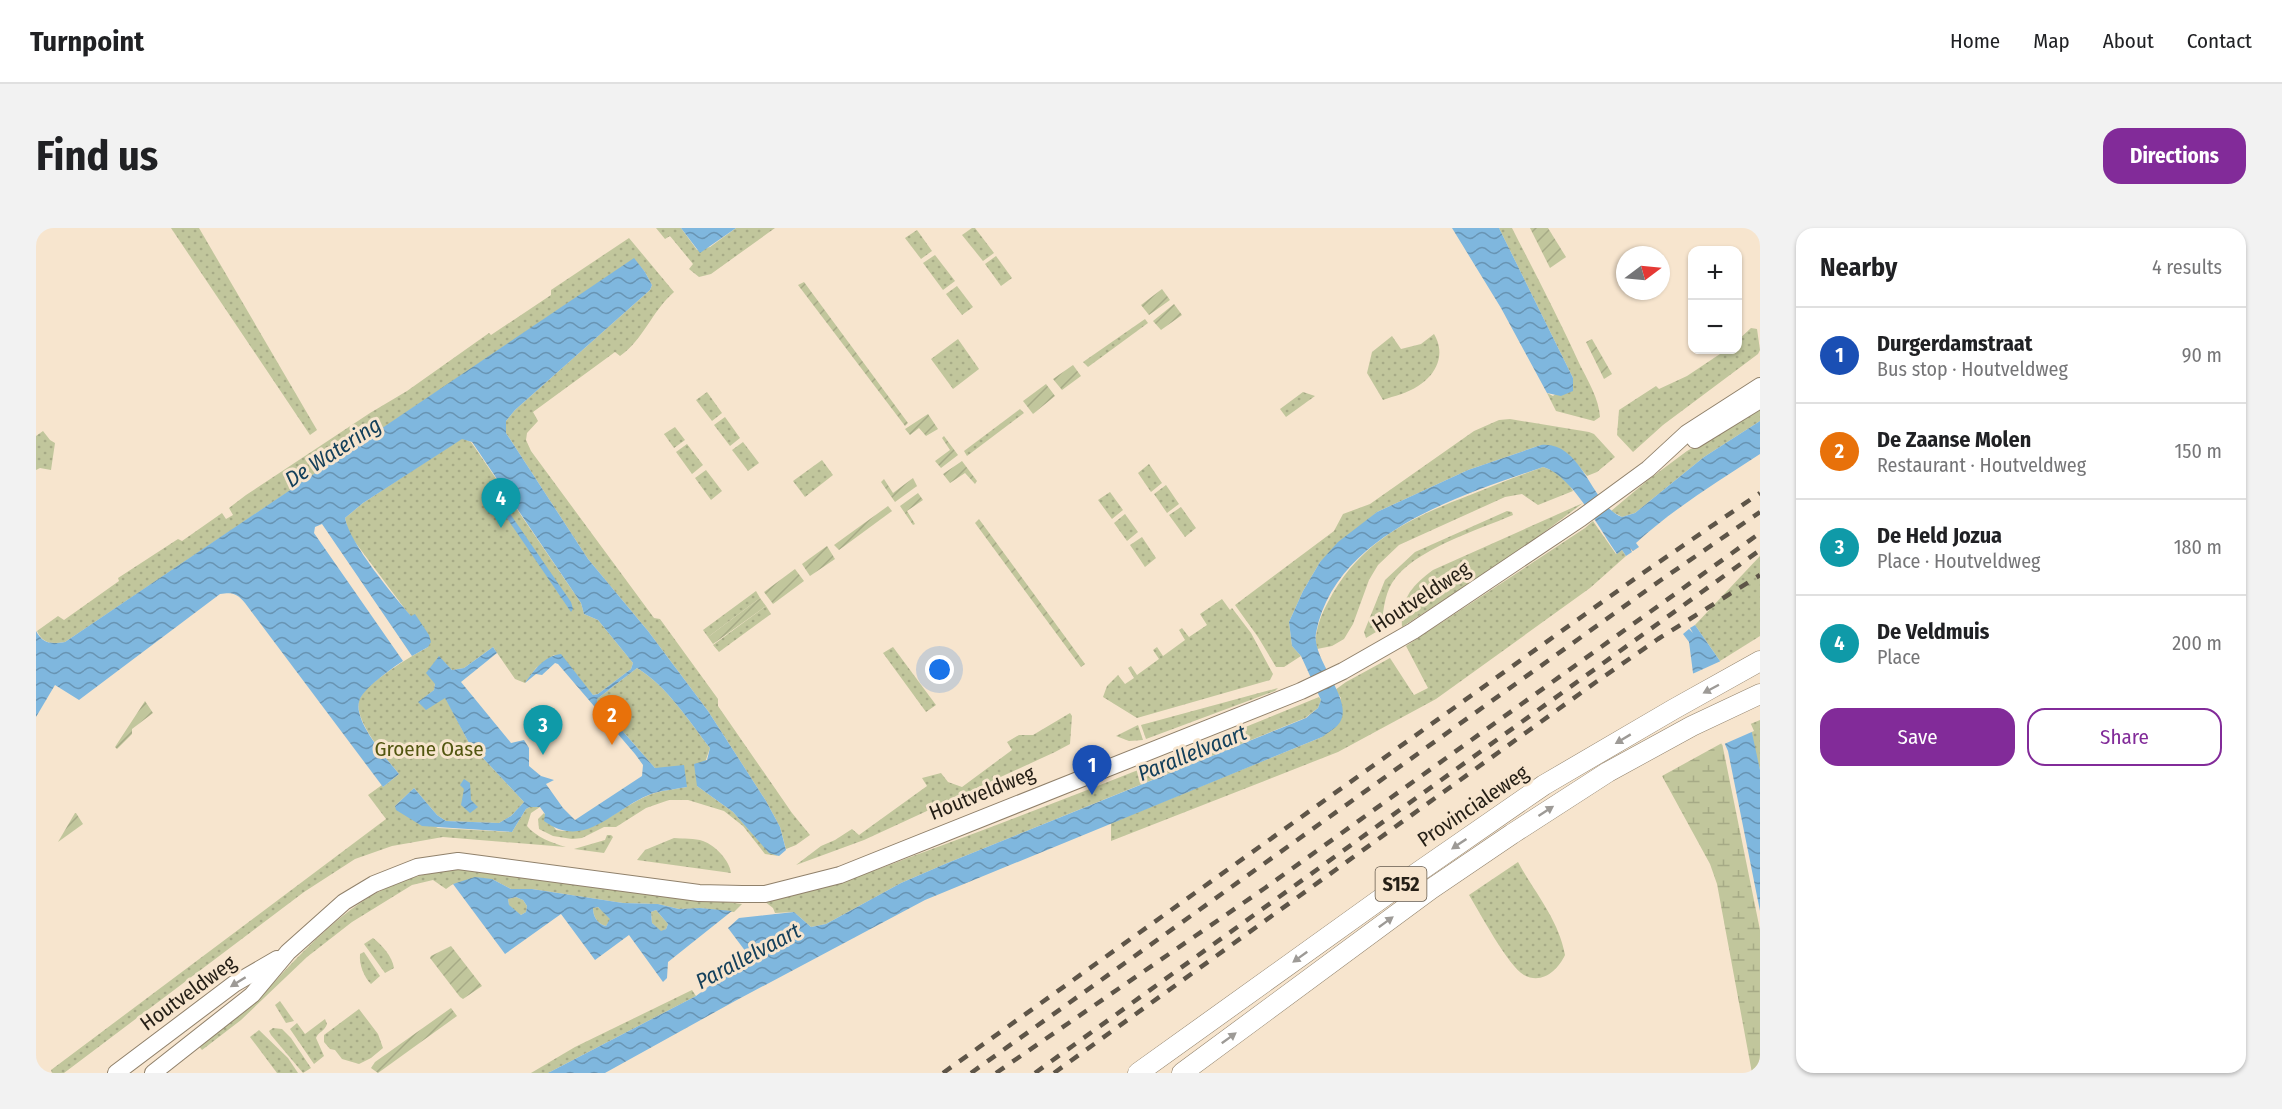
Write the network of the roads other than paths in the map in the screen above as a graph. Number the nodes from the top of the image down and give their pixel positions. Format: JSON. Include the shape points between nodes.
{"nodes":[{"id":1,"x":1760,"y":386,"type":"edge"},
{"id":2,"x":1760,"y":400,"type":"edge"},
{"id":3,"x":1648,"y":469,"type":"junction"},
{"id":4,"x":1754,"y":665,"type":"edge"},
{"id":5,"x":1760,"y":694,"type":"edge"},
{"id":6,"x":288,"y":952,"type":"junction"},
{"id":7,"x":116,"y":1073,"type":"edge"},
{"id":8,"x":153,"y":1073,"type":"edge"},
{"id":9,"x":1138,"y":1073,"type":"edge"},
{"id":10,"x":1182,"y":1073,"type":"edge"}],
"edges":[{"from":1,"to":3,"type":"street","name":"Houtveldweg","via":[[1687,433]]},
{"from":2,"to":3,"type":"street","name":"Houtveldweg"},
{"from":3,"to":6,"type":"street","name":"Houtveldweg","via":[[1413,631],[1343,671],[840,875],[765,894],[699,893],[458,861],[417,867],[374,884],[344,902]]},
{"from":4,"to":9,"type":"main road","name":"Provincialeweg","number":"S152","one_way":true,"via":[[1544,785]]},
{"from":10,"to":5,"type":"main road","number":"S152","one_way":true,"via":[[1512,834],[1608,772]]},
{"from":6,"to":7,"type":"street","name":"Houtveldweg","one_way":true,"via":[[234,984]]},
{"from":6,"to":8,"type":"street","name":"Houtveldweg","via":[[252,995]]}]}
